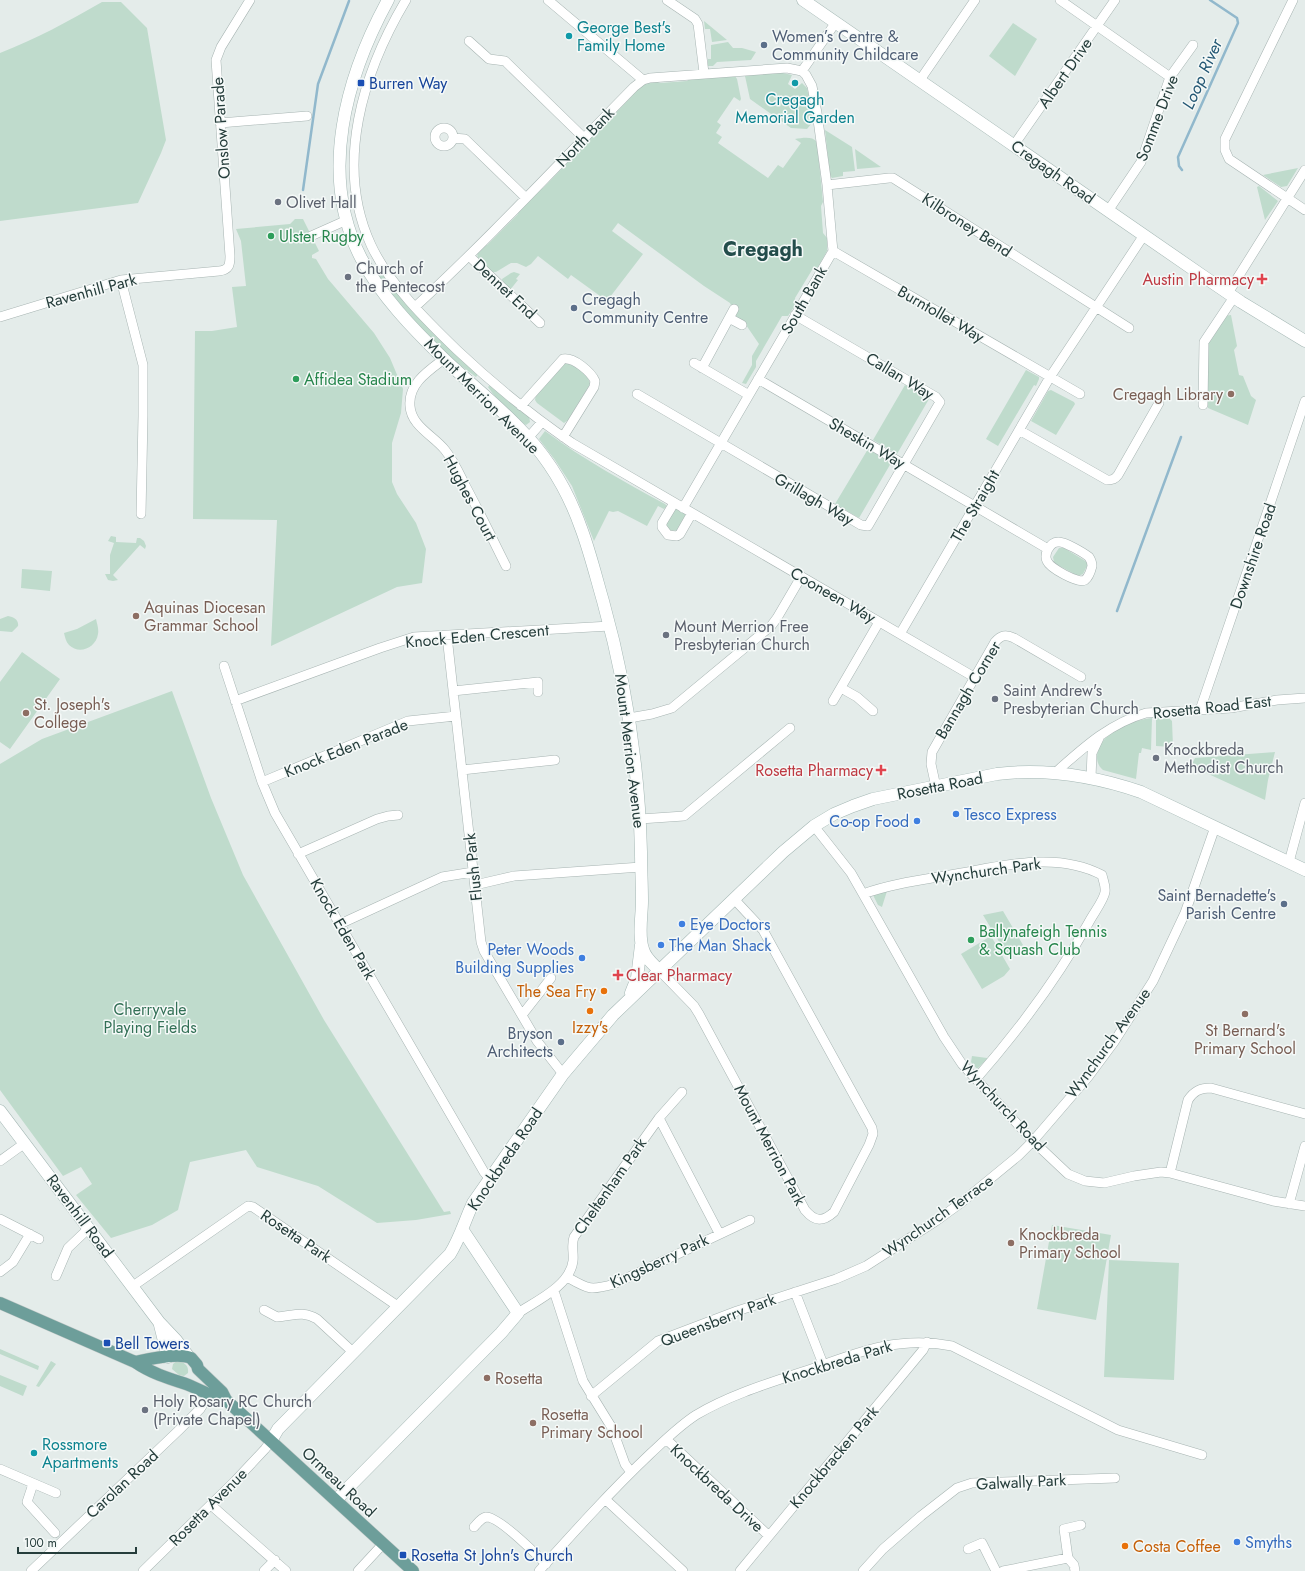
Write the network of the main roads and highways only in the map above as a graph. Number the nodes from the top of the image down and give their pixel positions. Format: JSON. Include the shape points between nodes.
{"nodes":[{"id":1,"x":0,"y":1303,"type":"edge"},
{"id":2,"x":168,"y":1357,"type":"junction"},
{"id":3,"x":135,"y":1362,"type":"junction"},
{"id":4,"x":202,"y":1373,"type":"junction"},
{"id":5,"x":169,"y":1379,"type":"junction"},
{"id":6,"x":186,"y":1384,"type":"junction"},
{"id":7,"x":226,"y":1400,"type":"junction"},
{"id":8,"x":413,"y":1571,"type":"edge"}],
"edges":[{"from":1,"to":3,"type":"main road","name":"Ormeau Road"},
{"from":2,"to":3,"type":"main road"},
{"from":2,"to":4,"type":"main road","name":"Ormeau Road","via":[[188,1356],[194,1359]]},
{"from":2,"to":5,"type":"main road","via":[[166,1364]]},
{"from":3,"to":5,"type":"main road","name":"Ormeau Road","via":[[148,1371]]},
{"from":4,"to":6,"type":"main road"},
{"from":4,"to":7,"type":"main road","name":"Ormeau Road","via":[[222,1392]]},
{"from":5,"to":6,"type":"main road","name":"Ormeau Road"},
{"from":6,"to":7,"type":"main road","name":"Ormeau Road"},
{"from":7,"to":8,"type":"main road","name":"Ormeau Road"}]}
